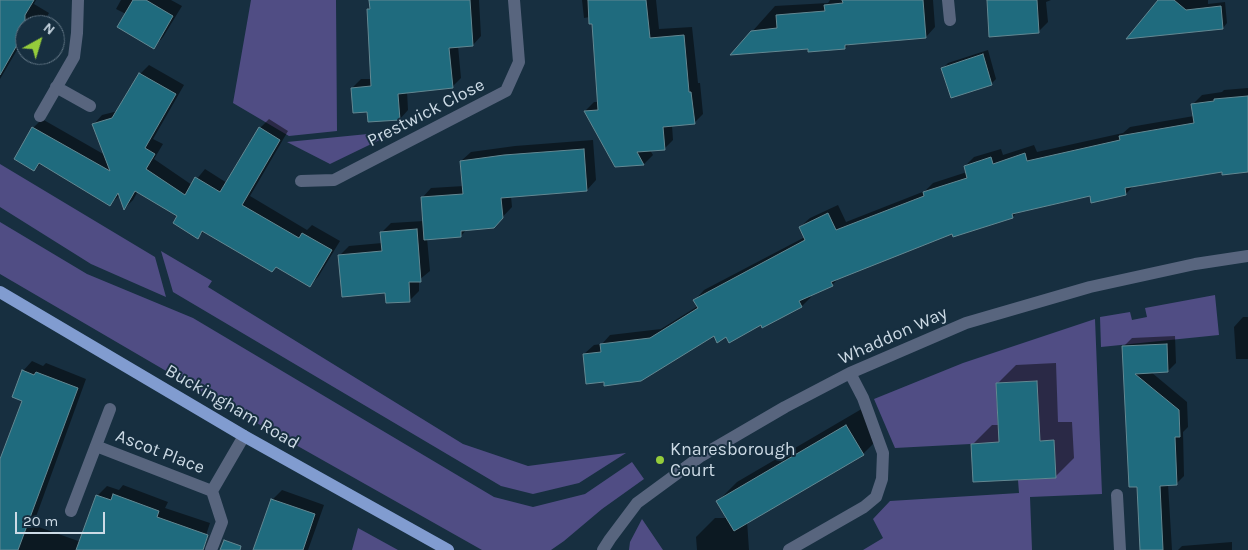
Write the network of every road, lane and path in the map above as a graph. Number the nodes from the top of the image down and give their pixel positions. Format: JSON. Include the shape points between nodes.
{"nodes":[{"id":1,"x":78,"y":0,"type":"edge"},
{"id":2,"x":514,"y":0,"type":"edge"},
{"id":3,"x":948,"y":0,"type":"edge"},
{"id":4,"x":950,"y":20,"type":"dead end"},
{"id":5,"x":56,"y":87,"type":"junction"},
{"id":6,"x":90,"y":106,"type":"dead end"},
{"id":7,"x":40,"y":116,"type":"dead end"},
{"id":8,"x":301,"y":181,"type":"dead end"},
{"id":9,"x":1248,"y":256,"type":"edge"},
{"id":10,"x":0,"y":292,"type":"edge"},
{"id":11,"x":850,"y":373,"type":"junction"},
{"id":12,"x":110,"y":409,"type":"dead end"},
{"id":13,"x":244,"y":436,"type":"junction"},
{"id":14,"x":96,"y":446,"type":"junction"},
{"id":15,"x":212,"y":491,"type":"junction"},
{"id":16,"x":1117,"y":495,"type":"dead end"},
{"id":17,"x":71,"y":511,"type":"dead end"},
{"id":18,"x":212,"y":550,"type":"edge"},
{"id":19,"x":448,"y":550,"type":"edge"},
{"id":20,"x":604,"y":550,"type":"edge"},
{"id":21,"x":789,"y":550,"type":"edge"},
{"id":22,"x":1120,"y":550,"type":"edge"}],
"edges":[{"from":1,"to":5,"type":"street","via":[[74,57]]},
{"from":2,"to":8,"type":"street","name":"Prestwick Close","via":[[519,62],[506,91],[334,180]]},
{"from":3,"to":4,"type":"street"},
{"from":5,"to":6,"type":"street"},
{"from":5,"to":7,"type":"street"},
{"from":9,"to":11,"type":"street","name":"Whaddon Way","via":[[1090,287],[966,323]]},
{"from":10,"to":13,"type":"main road","name":"Buckingham Road"},
{"from":11,"to":20,"type":"street","name":"Whaddon Way","via":[[701,456],[637,503]]},
{"from":11,"to":21,"type":"street","via":[[863,398],[882,453],[882,479],[876,497]]},
{"from":12,"to":14,"type":"street","name":"Ascot Place"},
{"from":13,"to":15,"type":"street","name":"Ascot Place"},
{"from":13,"to":19,"type":"main road","name":"Buckingham Road"},
{"from":14,"to":15,"type":"street","name":"Ascot Place"},
{"from":14,"to":17,"type":"street","name":"Ascot Place"},
{"from":15,"to":18,"type":"street","name":"Ascot Place","via":[[222,522]]},
{"from":16,"to":22,"type":"street"}]}
